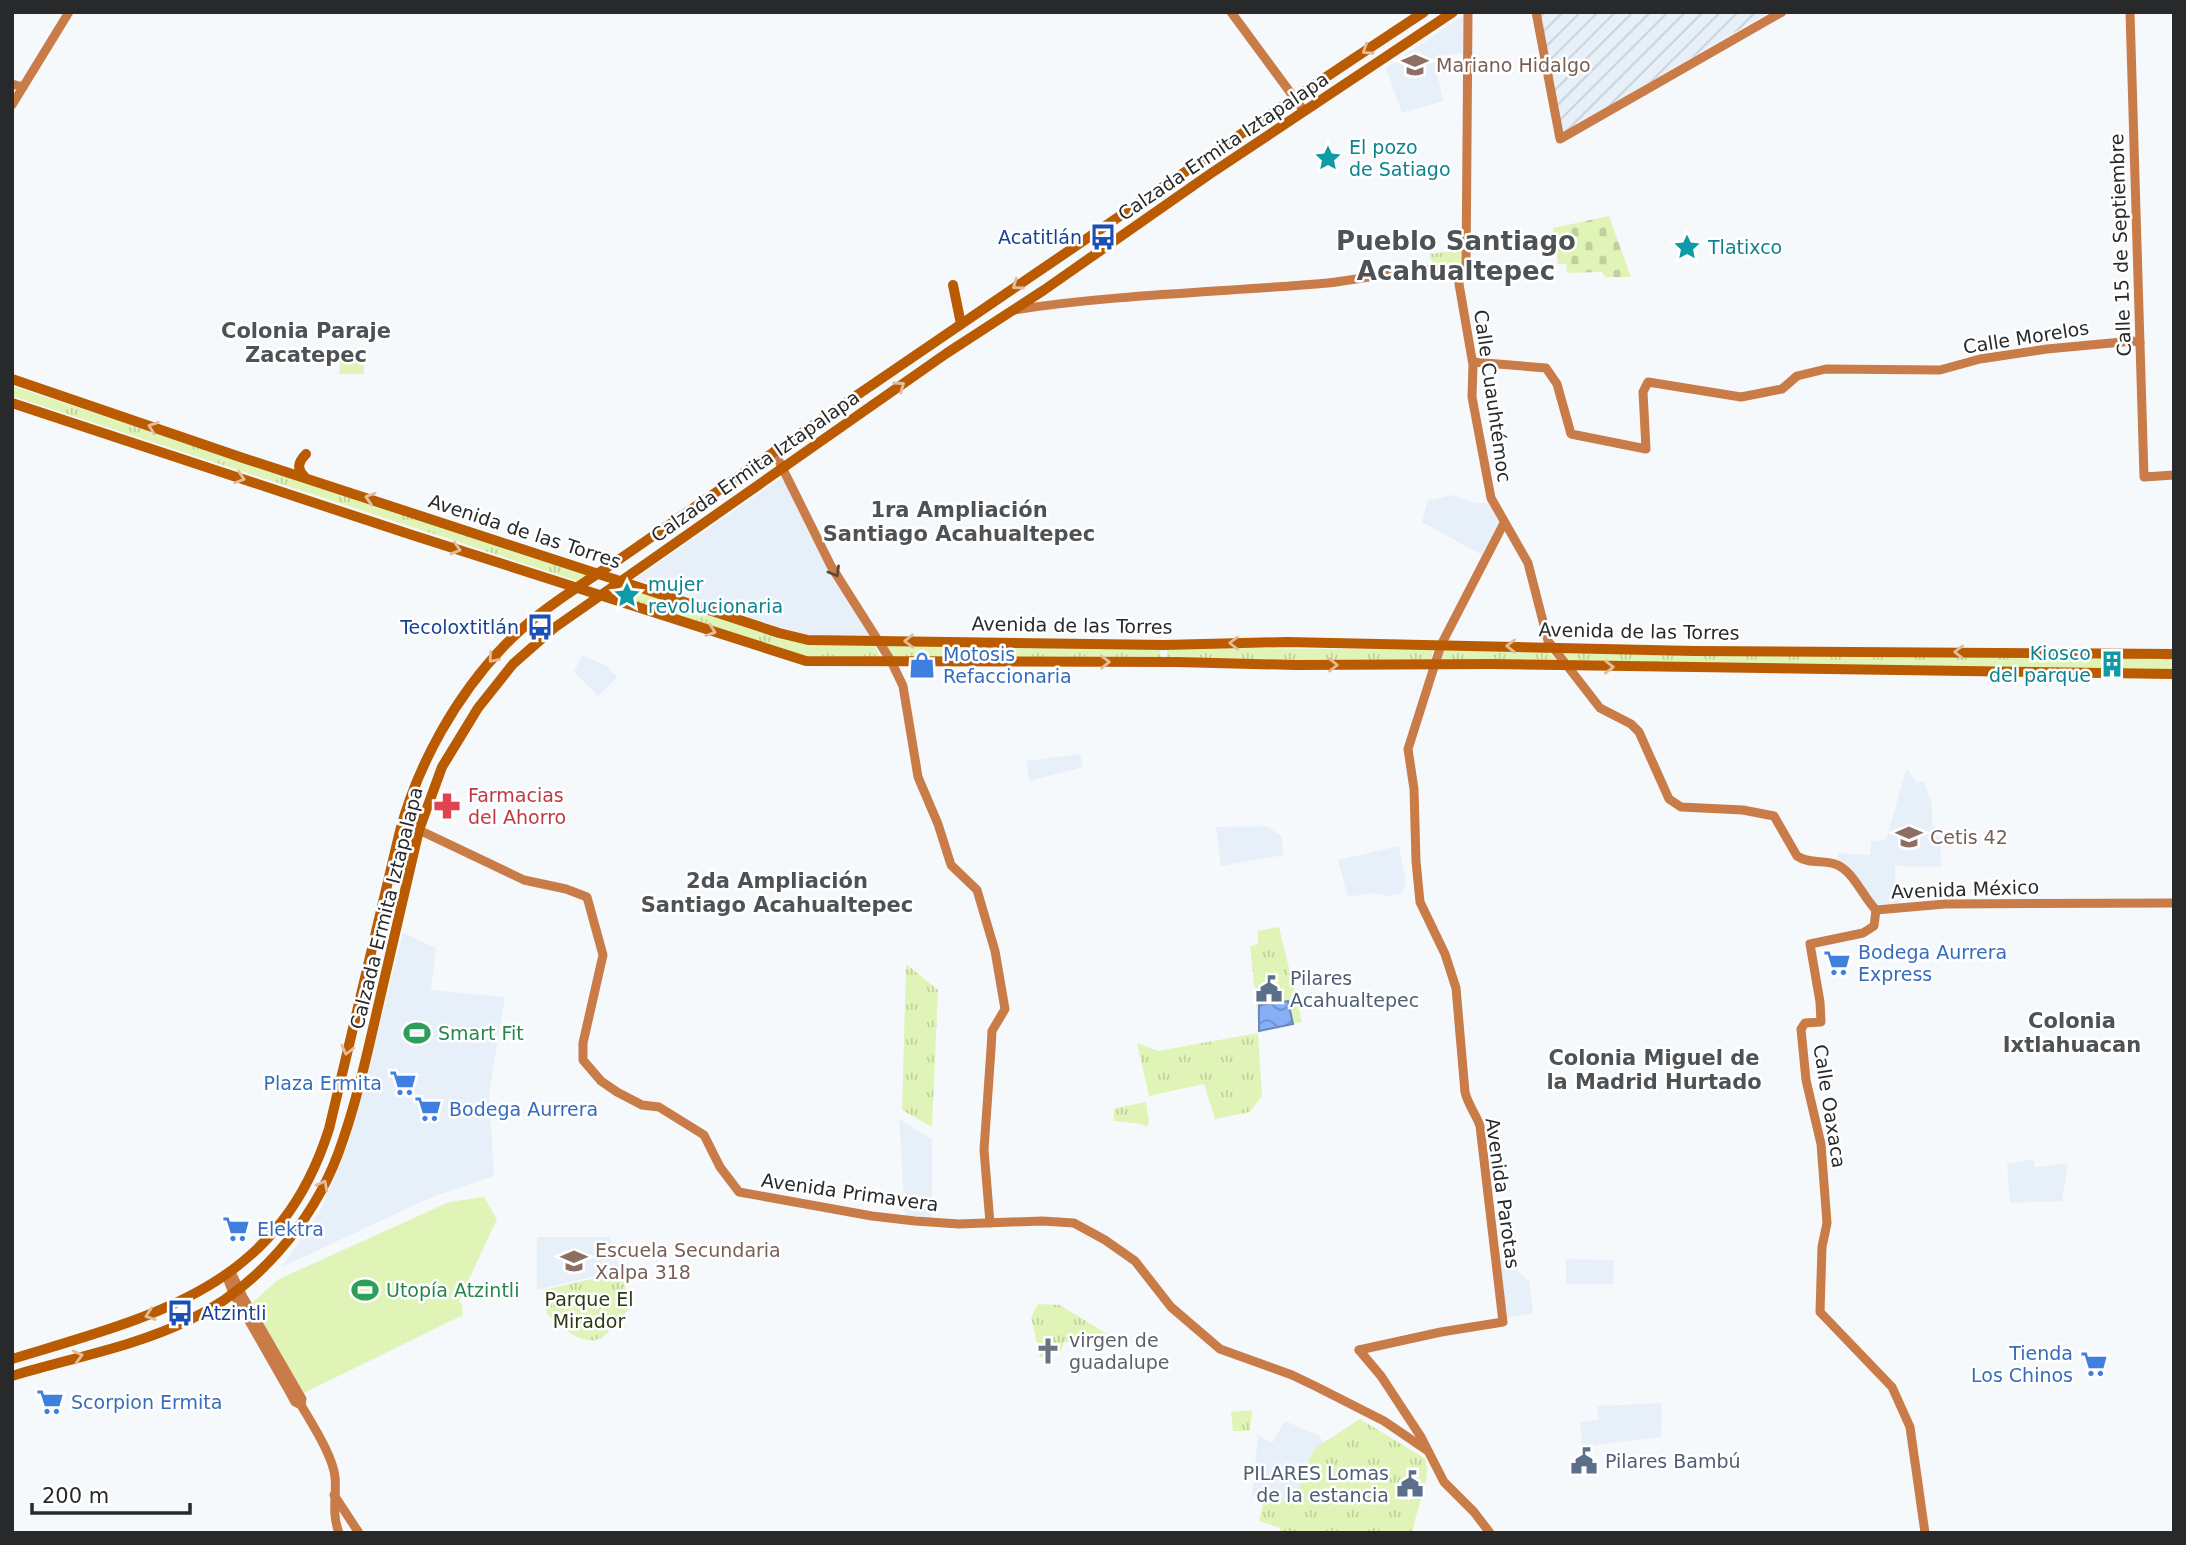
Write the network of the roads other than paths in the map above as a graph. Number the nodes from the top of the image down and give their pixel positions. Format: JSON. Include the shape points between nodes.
{"nodes":[{"id":1,"x":69,"y":12,"type":"edge"},
{"id":2,"x":1231,"y":12,"type":"edge"},
{"id":3,"x":1423,"y":12,"type":"edge"},
{"id":4,"x":1453,"y":12,"type":"edge"},
{"id":5,"x":1468,"y":12,"type":"edge"},
{"id":6,"x":1536,"y":12,"type":"edge"},
{"id":7,"x":1782,"y":12,"type":"edge"},
{"id":8,"x":2130,"y":12,"type":"edge"},
{"id":9,"x":12,"y":84,"type":"edge"},
{"id":10,"x":18,"y":91,"type":"edge"},
{"id":11,"x":1293,"y":98,"type":"junction"},
{"id":12,"x":12,"y":104,"type":"edge"},
{"id":13,"x":1304,"y":111,"type":"junction"},
{"id":14,"x":1048,"y":264,"type":"junction"},
{"id":15,"x":1463,"y":271,"type":"junction"},
{"id":16,"x":1058,"y":280,"type":"junction"},
{"id":17,"x":953,"y":285,"type":"dead end"},
{"id":18,"x":1012,"y":310,"type":"junction"},
{"id":19,"x":961,"y":324,"type":"junction"},
{"id":20,"x":2140,"y":343,"type":"junction"},
{"id":21,"x":920,"y":351,"type":"junction"},
{"id":22,"x":1473,"y":362,"type":"junction"},
{"id":23,"x":930,"y":365,"type":"junction"},
{"id":24,"x":12,"y":379,"type":"edge"},
{"id":25,"x":12,"y":403,"type":"edge"},
{"id":26,"x":774,"y":452,"type":"junction"},
{"id":27,"x":306,"y":454,"type":"dead end"},
{"id":28,"x":783,"y":467,"type":"junction"},
{"id":29,"x":2174,"y":475,"type":"edge"},
{"id":30,"x":304,"y":476,"type":"junction"},
{"id":31,"x":398,"y":508,"type":"junction"},
{"id":32,"x":418,"y":514,"type":"junction"},
{"id":33,"x":1504,"y":523,"type":"junction"},
{"id":34,"x":385,"y":526,"type":"junction"},
{"id":35,"x":409,"y":534,"type":"junction"},
{"id":36,"x":599,"y":573,"type":"junction"},
{"id":37,"x":620,"y":581,"type":"junction"},
{"id":38,"x":578,"y":587,"type":"junction"},
{"id":39,"x":599,"y":596,"type":"junction"},
{"id":40,"x":877,"y":640,"type":"junction"},
{"id":41,"x":1164,"y":645,"type":"junction"},
{"id":42,"x":1441,"y":646,"type":"junction"},
{"id":43,"x":1552,"y":647,"type":"junction"},
{"id":44,"x":2174,"y":654,"type":"edge"},
{"id":45,"x":891,"y":661,"type":"junction"},
{"id":46,"x":1164,"y":662,"type":"junction"},
{"id":47,"x":1436,"y":665,"type":"junction"},
{"id":48,"x":1567,"y":666,"type":"junction"},
{"id":49,"x":2174,"y":674,"type":"edge"},
{"id":50,"x":437,"y":739,"type":"junction"},
{"id":51,"x":452,"y":748,"type":"junction"},
{"id":52,"x":417,"y":782,"type":"junction"},
{"id":53,"x":433,"y":788,"type":"junction"},
{"id":54,"x":419,"y":831,"type":"junction"},
{"id":55,"x":2174,"y":903,"type":"edge"},
{"id":56,"x":1876,"y":910,"type":"junction"},
{"id":57,"x":990,"y":1223,"type":"junction"},
{"id":58,"x":229,"y":1273,"type":"junction"},
{"id":59,"x":236,"y":1291,"type":"junction"},
{"id":60,"x":12,"y":1359,"type":"edge"},
{"id":61,"x":12,"y":1376,"type":"edge"},
{"id":62,"x":1428,"y":1451,"type":"junction"},
{"id":63,"x":334,"y":1495,"type":"junction"},
{"id":64,"x":339,"y":1533,"type":"edge"},
{"id":65,"x":359,"y":1533,"type":"edge"},
{"id":66,"x":1490,"y":1533,"type":"edge"},
{"id":67,"x":1925,"y":1533,"type":"edge"}],
"edges":[{"from":1,"to":10,"type":"street"},
{"from":2,"to":11,"type":"street"},
{"from":3,"to":11,"type":"main road","name":"Calzada Ermita Iztapalapa","one_way":true},
{"from":4,"to":13,"type":"main road","name":"Calzada Ermita Iztapalapa"},
{"from":5,"to":15,"type":"street","name":"Calle Cuauhtémoc"},
{"from":6,"to":7,"type":"street","via":[[1560,139]]},
{"from":8,"to":20,"type":"street","name":"Calle 15 de Septiembre"},
{"from":9,"to":10,"type":"street"},
{"from":10,"to":12,"type":"street"},
{"from":11,"to":13,"type":"street"},
{"from":11,"to":14,"type":"main road","name":"Calzada Ermita Iztapalapa"},
{"from":13,"to":16,"type":"main road","name":"Calzada Ermita Iztapalapa"},
{"from":14,"to":16,"type":"main road"},
{"from":14,"to":19,"type":"main road","name":"Calzada Ermita Iztapalapa","one_way":true},
{"from":15,"to":18,"type":"street","via":[[1090,299]]},
{"from":15,"to":22,"type":"street","name":"Calle Cuauhtémoc","via":[[1459,284]]},
{"from":16,"to":18,"type":"main road","name":"Calzada Ermita Iztapalapa"},
{"from":17,"to":19,"type":"main road"},
{"from":18,"to":23,"type":"main road","name":"Calzada Ermita Iztapalapa"},
{"from":19,"to":21,"type":"main road","name":"Calzada Ermita Iztapalapa"},
{"from":20,"to":22,"type":"street","name":"Calle Morelos","via":[[2047,349],[1940,370],[1826,369],[1797,376],[1782,389],[1734,397],[1648,382],[1643,392],[1647,449],[1571,434],[1557,384],[1546,368]]},
{"from":20,"to":29,"type":"street","name":"Calle 15 de Septiembre","via":[[2144,477]]},
{"from":21,"to":23,"type":"main road"},
{"from":21,"to":26,"type":"main road","name":"Calzada Ermita Iztapalapa"},
{"from":22,"to":33,"type":"street","name":"Calle Cuauhtémoc","via":[[1472,397],[1486,473],[1491,498]]},
{"from":28,"to":23,"type":"main road","name":"Calzada Ermita Iztapalapa","one_way":true},
{"from":30,"to":24,"type":"main road","name":"Avenida de las Torres","one_way":true},
{"from":25,"to":34,"type":"main road","name":"Avenida de las Torres","one_way":true},
{"from":26,"to":28,"type":"street"},
{"from":26,"to":36,"type":"main road","name":"Calzada Ermita Iztapalapa"},
{"from":27,"to":30,"type":"main road","via":[[299,467]]},
{"from":28,"to":37,"type":"main road","name":"Calzada Ermita Iztapalapa"},
{"from":28,"to":40,"type":"street","one_way":true,"via":[[831,566]]},
{"from":31,"to":30,"type":"main road","name":"Avenida de las Torres","one_way":true},
{"from":31,"to":32,"type":"main road","name":"Avenida de las Torres"},
{"from":31,"to":34,"type":"main road","via":[[397,521]]},
{"from":32,"to":35,"type":"main road","via":[[406,521]]},
{"from":32,"to":36,"type":"main road","name":"Avenida de las Torres"},
{"from":33,"to":42,"type":"street"},
{"from":33,"to":43,"type":"street","name":"Calle Cuauhtémoc","via":[[1528,563]]},
{"from":34,"to":35,"type":"main road","name":"Avenida de las Torres"},
{"from":35,"to":38,"type":"main road","name":"Avenida de las Torres","one_way":true},
{"from":36,"to":37,"type":"main road","name":"Avenida de las Torres"},
{"from":36,"to":38,"type":"main road","name":"Calzada Ermita Iztapalapa"},
{"from":37,"to":39,"type":"main road","name":"Calzada Ermita Iztapalapa"},
{"from":37,"to":40,"type":"main road","name":"Avenida de las Torres","via":[[796,638]]},
{"from":38,"to":39,"type":"main road","name":"Avenida de las Torres"},
{"from":38,"to":50,"type":"main road","name":"Calzada Ermita Iztapalapa","one_way":true,"via":[[492,658]]},
{"from":39,"to":45,"type":"main road","name":"Avenida de las Torres","one_way":true,"via":[[789,658]]},
{"from":39,"to":51,"type":"main road","name":"Calzada Ermita Iztapalapa","via":[[513,664]]},
{"from":41,"to":40,"type":"main road","name":"Avenida de las Torres","one_way":true},
{"from":40,"to":45,"type":"street"},
{"from":42,"to":41,"type":"main road","name":"Avenida de las Torres","one_way":true},
{"from":41,"to":46,"type":"main road"},
{"from":43,"to":42,"type":"main road","name":"Avenida de las Torres","one_way":true},
{"from":42,"to":47,"type":"street"},
{"from":44,"to":43,"type":"main road","name":"Avenida de las Torres","one_way":true},
{"from":43,"to":48,"type":"street","name":"Avenida México"},
{"from":45,"to":46,"type":"main road","name":"Avenida de las Torres","one_way":true},
{"from":45,"to":57,"type":"street","via":[[905,694],[918,777],[951,865],[976,890],[995,951],[1005,1009],[992,1031],[990,1049],[984,1150]]},
{"from":46,"to":47,"type":"main road","name":"Avenida de las Torres","one_way":true},
{"from":47,"to":48,"type":"main road","name":"Avenida de las Torres"},
{"from":47,"to":62,"type":"street","name":"Avenida Parotas","via":[[1408,749],[1418,886],[1420,902],[1456,988],[1465,1092],[1480,1126],[1503,1322],[1359,1350]]},
{"from":48,"to":49,"type":"main road","name":"Avenida de las Torres","one_way":true},
{"from":48,"to":56,"type":"street","name":"Avenida México","via":[[1600,708],[1639,732],[1675,805],[1774,816],[1797,856],[1849,872]]},
{"from":50,"to":51,"type":"main road"},
{"from":50,"to":52,"type":"main road","name":"Calzada Ermita Iztapalapa"},
{"from":51,"to":53,"type":"main road","name":"Calzada Ermita Iztapalapa"},
{"from":52,"to":53,"type":"main road"},
{"from":52,"to":58,"type":"main road","name":"Calzada Ermita Iztapalapa","one_way":true,"via":[[402,824],[325,1143],[307,1185],[284,1221]]},
{"from":53,"to":54,"type":"main road","name":"Calzada Ermita Iztapalapa"},
{"from":54,"to":57,"type":"street","name":"Avenida Primavera","via":[[524,880],[587,897],[603,955],[583,1060],[600,1082],[642,1105],[659,1107],[704,1135],[719,1167],[739,1192],[915,1222]]},
{"from":59,"to":54,"type":"main road","name":"Calzada Ermita Iztapalapa","one_way":true,"via":[[296,1228],[337,1155],[354,1108]]},
{"from":55,"to":56,"type":"street","name":"Avenida México","via":[[1952,904]]},
{"from":56,"to":67,"type":"street","name":"Calle Oaxaca","via":[[1874,926],[1863,933],[1810,944],[1821,1022],[1805,1023],[1801,1029],[1806,1080],[1821,1144],[1827,1223],[1820,1312],[1892,1387],[1910,1427]]},
{"from":57,"to":62,"type":"street","name":"Avenida Primavera","via":[[1074,1223],[1135,1261],[1171,1307],[1220,1349],[1317,1387],[1384,1421]]},
{"from":58,"to":59,"type":"street"},
{"from":58,"to":60,"type":"main road","name":"Calzada Ermita Iztapalapa","one_way":true,"via":[[161,1311]]},
{"from":61,"to":59,"type":"main road","name":"Calzada Ermita Iztapalapa","one_way":true,"via":[[161,1332],[189,1321]]},
{"from":59,"to":63,"type":"street","via":[[332,1464]]},
{"from":62,"to":66,"type":"street","via":[[1444,1482]]},
{"from":63,"to":64,"type":"street"},
{"from":63,"to":65,"type":"street"}]}
